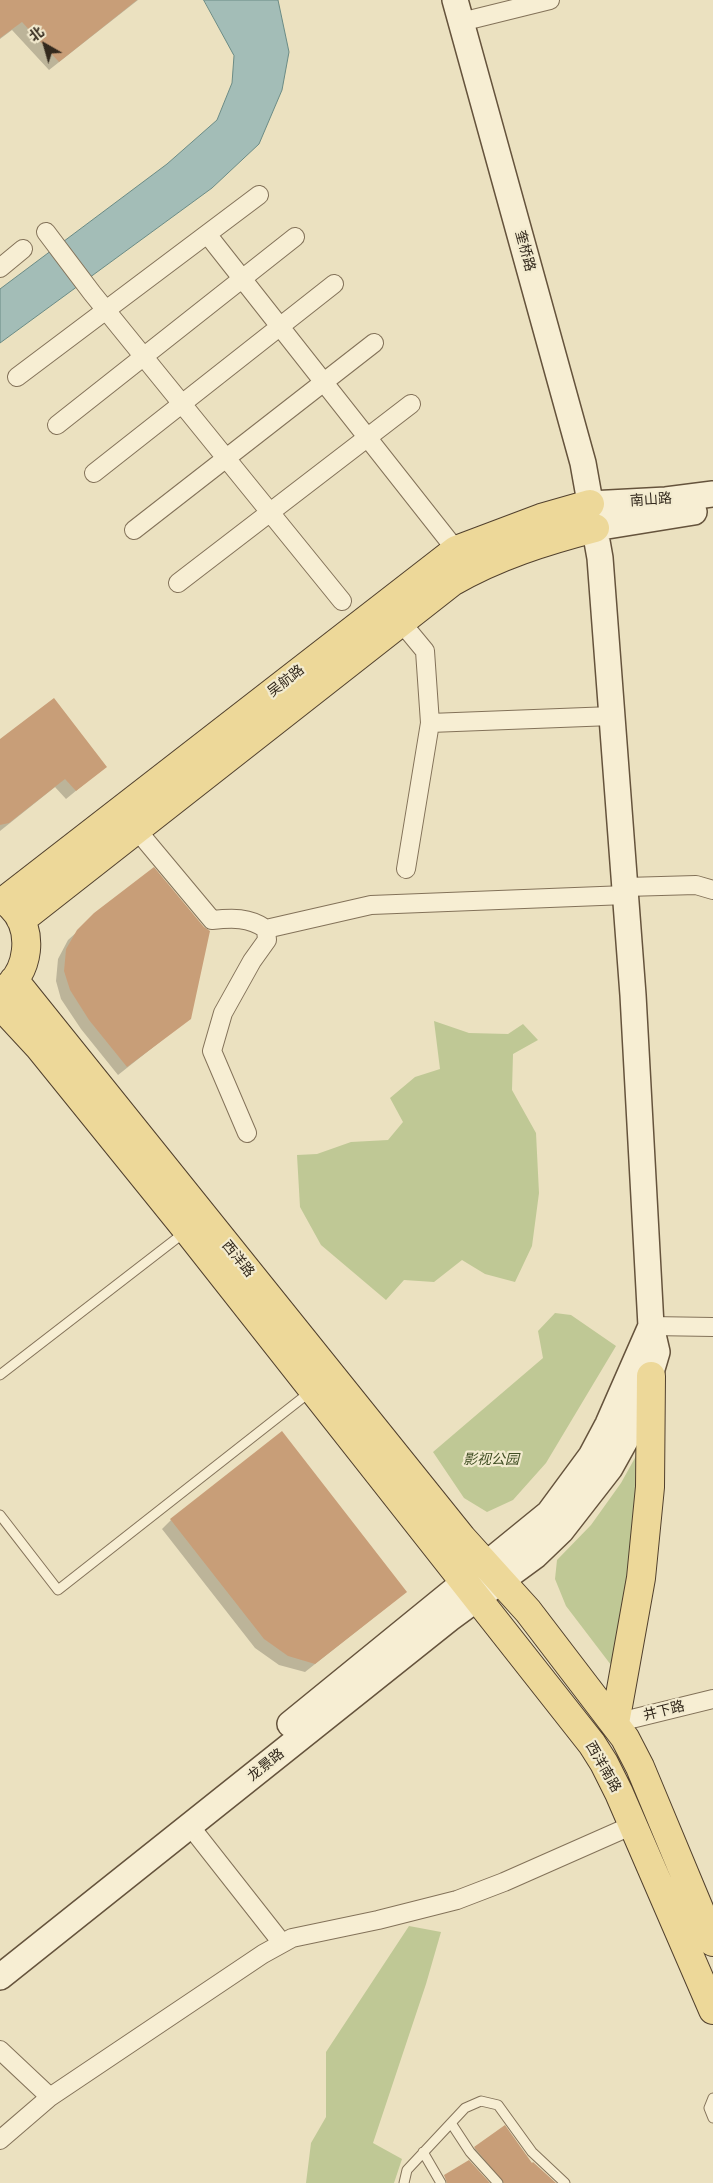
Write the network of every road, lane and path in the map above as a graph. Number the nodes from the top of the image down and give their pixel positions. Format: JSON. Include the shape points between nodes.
{"nodes":[{"id":1,"x":550,"y":0,"type":"edge"},
{"id":2,"x":458,"y":11,"type":"edge"},
{"id":3,"x":259,"y":195,"type":"dead end"},
{"id":4,"x":46,"y":232,"type":"dead end"},
{"id":5,"x":207,"y":234,"type":"junction"},
{"id":6,"x":295,"y":237,"type":"dead end"},
{"id":7,"x":23,"y":249,"type":"dead end"},
{"id":8,"x":0,"y":268,"type":"edge"},
{"id":9,"x":242,"y":279,"type":"junction"},
{"id":10,"x":334,"y":284,"type":"dead end"},
{"id":11,"x":106,"y":310,"type":"junction"},
{"id":12,"x":280,"y":327,"type":"junction"},
{"id":13,"x":374,"y":343,"type":"dead end"},
{"id":14,"x":144,"y":357,"type":"junction"},
{"id":15,"x":17,"y":377,"type":"dead end"},
{"id":16,"x":324,"y":382,"type":"junction"},
{"id":17,"x":182,"y":404,"type":"junction"},
{"id":18,"x":411,"y":404,"type":"dead end"},
{"id":19,"x":57,"y":425,"type":"dead end"},
{"id":20,"x":367,"y":438,"type":"junction"},
{"id":21,"x":226,"y":458,"type":"junction"},
{"id":22,"x":94,"y":473,"type":"dead end"},
{"id":23,"x":713,"y":494,"type":"edge"},
{"id":24,"x":713,"y":509,"type":"edge"},
{"id":25,"x":270,"y":512,"type":"junction"},
{"id":26,"x":592,"y":516,"type":"junction"},
{"id":27,"x":134,"y":530,"type":"dead end"},
{"id":28,"x":456,"y":550,"type":"junction"},
{"id":29,"x":178,"y":583,"type":"dead end"},
{"id":30,"x":342,"y":601,"type":"dead end"},
{"id":31,"x":402,"y":622,"type":"junction"},
{"id":32,"x":612,"y":716,"type":"junction"},
{"id":33,"x":430,"y":723,"type":"junction"},
{"id":34,"x":136,"y":829,"type":"junction"},
{"id":35,"x":68,"y":867,"type":"junction"},
{"id":36,"x":406,"y":869,"type":"dead end"},
{"id":37,"x":713,"y":890,"type":"edge"},
{"id":38,"x":626,"y":891,"type":"junction"},
{"id":39,"x":9,"y":905,"type":"edge"},
{"id":40,"x":266,"y":929,"type":"junction"},
{"id":41,"x":7,"y":986,"type":"edge"},
{"id":42,"x":0,"y":1005,"type":"edge"},
{"id":43,"x":48,"y":1041,"type":"junction"},
{"id":44,"x":247,"y":1133,"type":"dead end"},
{"id":45,"x":187,"y":1230,"type":"junction"},
{"id":46,"x":651,"y":1326,"type":"junction"},
{"id":47,"x":713,"y":1327,"type":"edge"},
{"id":48,"x":0,"y":1375,"type":"edge"},
{"id":49,"x":651,"y":1376,"type":"junction"},
{"id":50,"x":313,"y":1390,"type":"junction"},
{"id":51,"x":0,"y":1516,"type":"edge"},
{"id":52,"x":452,"y":1546,"type":"junction"},
{"id":53,"x":493,"y":1574,"type":"junction"},
{"id":54,"x":472,"y":1590,"type":"junction"},
{"id":55,"x":713,"y":1699,"type":"edge"},
{"id":56,"x":616,"y":1723,"type":"junction"},
{"id":57,"x":633,"y":1825,"type":"junction"},
{"id":58,"x":190,"y":1826,"type":"junction"},
{"id":59,"x":713,"y":1942,"type":"edge"},
{"id":60,"x":282,"y":1944,"type":"junction"},
{"id":61,"x":0,"y":1957,"type":"edge"},
{"id":62,"x":0,"y":1977,"type":"edge"},
{"id":63,"x":713,"y":2010,"type":"edge"},
{"id":64,"x":0,"y":2050,"type":"edge"},
{"id":65,"x":50,"y":2097,"type":"junction"},
{"id":66,"x":713,"y":2098,"type":"edge"},
{"id":67,"x":713,"y":2118,"type":"edge"},
{"id":68,"x":451,"y":2123,"type":"junction"},
{"id":69,"x":0,"y":2140,"type":"edge"},
{"id":70,"x":423,"y":2152,"type":"junction"},
{"id":71,"x":404,"y":2183,"type":"edge"},
{"id":72,"x":441,"y":2183,"type":"edge"},
{"id":73,"x":498,"y":2183,"type":"edge"},
{"id":74,"x":565,"y":2183,"type":"edge"}],
"edges":[{"from":1,"to":2,"type":"street"},
{"from":2,"to":26,"type":"street","name":"奎桥路","via":[[583,463]]},
{"from":3,"to":5,"type":"street"},
{"from":4,"to":11,"type":"street"},
{"from":5,"to":9,"type":"street"},
{"from":5,"to":11,"type":"street"},
{"from":6,"to":9,"type":"street"},
{"from":7,"to":8,"type":"street"},
{"from":9,"to":12,"type":"street"},
{"from":9,"to":14,"type":"street"},
{"from":10,"to":12,"type":"street"},
{"from":11,"to":14,"type":"street"},
{"from":11,"to":15,"type":"street"},
{"from":12,"to":16,"type":"street"},
{"from":12,"to":17,"type":"street"},
{"from":13,"to":16,"type":"street"},
{"from":14,"to":17,"type":"street"},
{"from":14,"to":19,"type":"street"},
{"from":16,"to":20,"type":"street"},
{"from":16,"to":21,"type":"street"},
{"from":17,"to":21,"type":"street"},
{"from":17,"to":22,"type":"street"},
{"from":18,"to":20,"type":"street"},
{"from":20,"to":25,"type":"street"},
{"from":20,"to":28,"type":"street"},
{"from":21,"to":25,"type":"street"},
{"from":21,"to":27,"type":"street"},
{"from":23,"to":26,"type":"street","name":"南山路","via":[[666,500]]},
{"from":24,"to":26,"type":"street","name":"南山路"},
{"from":25,"to":29,"type":"street"},
{"from":25,"to":30,"type":"street"},
{"from":26,"to":28,"type":"main road","name":"吴航路","via":[[541,518]]},
{"from":26,"to":31,"type":"main road","name":"吴航路","via":[[548,541],[484,564],[452,582]]},
{"from":26,"to":32,"type":"street","name":"奎桥路","via":[[600,558]]},
{"from":28,"to":35,"type":"main road","name":"吴航路"},
{"from":31,"to":33,"type":"street","via":[[425,651]]},
{"from":31,"to":34,"type":"main road","name":"吴航路"},
{"from":32,"to":33,"type":"street"},
{"from":32,"to":38,"type":"street","name":"奎桥路"},
{"from":33,"to":36,"type":"street"},
{"from":34,"to":35,"type":"main road","name":"吴航路"},
{"from":34,"to":40,"type":"street","via":[[212,920],[255,921]]},
{"from":35,"to":39,"type":"main road","name":"吴航路"},
{"from":37,"to":38,"type":"street","via":[[696,885]]},
{"from":38,"to":40,"type":"street","via":[[371,905]]},
{"from":38,"to":46,"type":"street","name":"龙景路"},
{"from":39,"to":41,"type":"main road","via":[[26,935],[26,951],[22,966]]},
{"from":40,"to":44,"type":"street","via":[[267,940],[223,1013],[212,1051]]},
{"from":41,"to":43,"type":"main road","name":"西洋路"},
{"from":42,"to":43,"type":"main road","name":"西洋路"},
{"from":43,"to":45,"type":"main road","name":"西洋路"},
{"from":43,"to":52,"type":"main road","name":"西洋路"},
{"from":45,"to":48,"type":"lane"},
{"from":45,"to":50,"type":"main road","name":"西洋路"},
{"from":46,"to":47,"type":"street"},
{"from":46,"to":49,"type":"street","name":"龙景路","via":[[657,1352]]},
{"from":46,"to":53,"type":"street","via":[[608,1424],[569,1488]]},
{"from":49,"to":53,"type":"street","name":"龙景路","via":[[630,1432],[610,1468],[561,1531],[535,1556]]},
{"from":49,"to":56,"type":"main road","via":[[650,1487],[641,1578]]},
{"from":50,"to":51,"type":"lane","via":[[58,1590]]},
{"from":50,"to":52,"type":"main road","name":"西洋路"},
{"from":52,"to":53,"type":"main road"},
{"from":52,"to":54,"type":"main road","name":"西洋南路"},
{"from":53,"to":54,"type":"street","name":"龙景路"},
{"from":53,"to":56,"type":"main road","via":[[528,1611]]},
{"from":54,"to":57,"type":"main road","name":"西洋南路","via":[[596,1750]]},
{"from":54,"to":58,"type":"street","name":"龙景路"},
{"from":54,"to":61,"type":"street"},
{"from":55,"to":56,"type":"street","name":"井下路"},
{"from":56,"to":59,"type":"main road","via":[[640,1767]]},
{"from":57,"to":60,"type":"street","via":[[457,1900],[292,1938]]},
{"from":57,"to":63,"type":"main road","name":"西洋南路"},
{"from":58,"to":60,"type":"street"},
{"from":58,"to":62,"type":"street","name":"龙景路"},
{"from":60,"to":65,"type":"street"},
{"from":64,"to":65,"type":"street"},
{"from":65,"to":69,"type":"street"},
{"from":66,"to":67,"type":"lane","via":[[709,2108]]},
{"from":68,"to":70,"type":"lane"},
{"from":68,"to":73,"type":"lane","via":[[470,2152]]},
{"from":68,"to":74,"type":"lane","via":[[465,2108],[481,2101],[498,2105],[532,2152]]},
{"from":70,"to":71,"type":"lane","via":[[407,2170]]},
{"from":70,"to":72,"type":"lane"}]}
